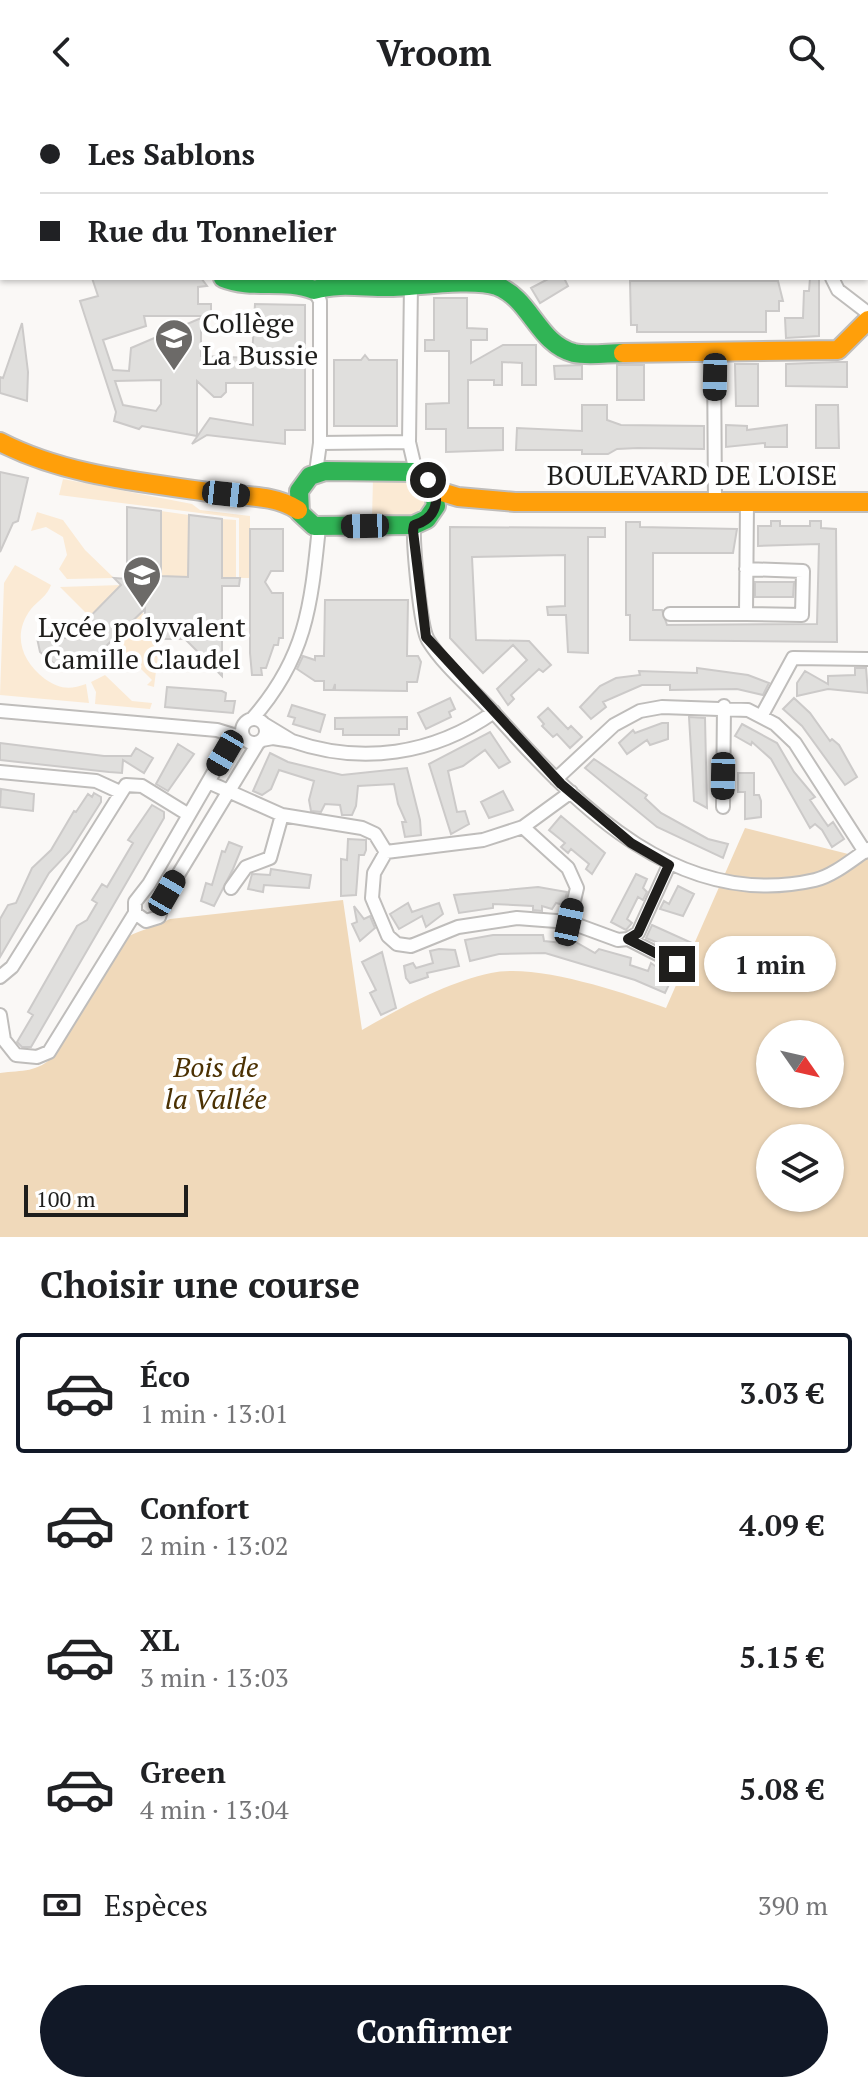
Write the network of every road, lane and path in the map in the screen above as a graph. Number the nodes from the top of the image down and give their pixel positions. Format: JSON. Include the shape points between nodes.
{"nodes":[{"id":1,"x":228,"y":280,"type":"edge"},
{"id":2,"x":833,"y":280,"type":"edge"},
{"id":3,"x":411,"y":281,"type":"edge"},
{"id":4,"x":314,"y":290,"type":"junction"},
{"id":5,"x":868,"y":313,"type":"edge"},
{"id":6,"x":868,"y":320,"type":"edge"},
{"id":7,"x":714,"y":354,"type":"junction"},
{"id":8,"x":0,"y":442,"type":"edge"},
{"id":9,"x":409,"y":442,"type":"junction"},
{"id":10,"x":320,"y":443,"type":"junction"},
{"id":11,"x":316,"y":472,"type":"junction"},
{"id":12,"x":416,"y":472,"type":"junction"},
{"id":13,"x":299,"y":487,"type":"junction"},
{"id":14,"x":435,"y":490,"type":"junction"},
{"id":15,"x":250,"y":497,"type":"junction"},
{"id":16,"x":515,"y":502,"type":"junction"},
{"id":17,"x":715,"y":502,"type":"junction"},
{"id":18,"x":868,"y":502,"type":"edge"},
{"id":19,"x":747,"y":503,"type":"junction"},
{"id":20,"x":298,"y":510,"type":"junction"},
{"id":21,"x":432,"y":513,"type":"junction"},
{"id":22,"x":414,"y":525,"type":"junction"},
{"id":23,"x":319,"y":527,"type":"junction"},
{"id":24,"x":746,"y":569,"type":"junction"},
{"id":25,"x":670,"y":614,"type":"dead end"},
{"id":26,"x":746,"y":614,"type":"junction"},
{"id":27,"x":868,"y":659,"type":"edge"},
{"id":28,"x":724,"y":706,"type":"junction"},
{"id":29,"x":0,"y":711,"type":"edge"},
{"id":30,"x":494,"y":712,"type":"junction"},
{"id":31,"x":762,"y":715,"type":"junction"},
{"id":32,"x":219,"y":731,"type":"junction"},
{"id":33,"x":248,"y":731,"type":"junction"},
{"id":34,"x":292,"y":741,"type":"junction"},
{"id":35,"x":260,"y":742,"type":"junction"},
{"id":36,"x":0,"y":772,"type":"edge"},
{"id":37,"x":556,"y":779,"type":"junction"},
{"id":38,"x":208,"y":782,"type":"junction"},
{"id":39,"x":120,"y":792,"type":"junction"},
{"id":40,"x":226,"y":792,"type":"junction"},
{"id":41,"x":571,"y":792,"type":"junction"},
{"id":42,"x":723,"y":807,"type":"dead end"},
{"id":43,"x":189,"y":815,"type":"junction"},
{"id":44,"x":282,"y":815,"type":"junction"},
{"id":45,"x":523,"y":827,"type":"junction"},
{"id":46,"x":866,"y":850,"type":"edge"},
{"id":47,"x":386,"y":852,"type":"junction"},
{"id":48,"x":669,"y":865,"type":"junction"},
{"id":49,"x":231,"y":888,"type":"dead end"},
{"id":50,"x":135,"y":913,"type":"junction"},
{"id":51,"x":569,"y":922,"type":"junction"},
{"id":52,"x":628,"y":939,"type":"junction"},
{"id":53,"x":677,"y":964,"type":"dead end"},
{"id":54,"x":0,"y":977,"type":"edge"},
{"id":55,"x":0,"y":1015,"type":"edge"}],
"edges":[{"from":1,"to":4,"type":"main road","via":[[299,284]]},
{"from":2,"to":5,"type":"street"},
{"from":3,"to":4,"type":"main road","via":[[396,287]]},
{"from":3,"to":7,"type":"main road","via":[[496,286],[522,303],[549,340],[574,353]]},
{"from":3,"to":9,"type":"street"},
{"from":4,"to":10,"type":"street","via":[[320,301]]},
{"from":6,"to":7,"type":"main road","via":[[838,350]]},
{"from":7,"to":17,"type":"street"},
{"from":8,"to":15,"type":"main road","via":[[20,454],[122,477]]},
{"from":9,"to":10,"type":"street"},
{"from":9,"to":12,"type":"street"},
{"from":10,"to":11,"type":"street"},
{"from":11,"to":12,"type":"main road"},
{"from":11,"to":13,"type":"main road"},
{"from":12,"to":14,"type":"main road"},
{"from":13,"to":15,"type":"main road"},
{"from":13,"to":20,"type":"main road"},
{"from":14,"to":16,"type":"main road","name":"BOULEVARD DE L'OISE"},
{"from":14,"to":21,"type":"main road"},
{"from":15,"to":20,"type":"main road"},
{"from":16,"to":17,"type":"main road","name":"BOULEVARD DE L'OISE"},
{"from":16,"to":21,"type":"main road","name":"BOULEVARD DE L'OISE"},
{"from":17,"to":19,"type":"main road","name":"BOULEVARD DE L'OISE"},
{"from":18,"to":19,"type":"main road","name":"BOULEVARD DE L'OISE"},
{"from":19,"to":24,"type":"street"},
{"from":20,"to":23,"type":"main road"},
{"from":21,"to":22,"type":"main road"},
{"from":22,"to":23,"type":"main road"},
{"from":22,"to":30,"type":"street","via":[[426,637]]},
{"from":23,"to":33,"type":"street","via":[[303,639]]},
{"from":24,"to":26,"type":"street"},
{"from":24,"to":26,"type":"street","via":[[803,571],[802,615]]},
{"from":25,"to":26,"type":"street"},
{"from":27,"to":31,"type":"street","via":[[793,658]]},
{"from":28,"to":31,"type":"street"},
{"from":28,"to":37,"type":"street","via":[[640,711],[614,725]]},
{"from":28,"to":42,"type":"street"},
{"from":29,"to":32,"type":"street"},
{"from":30,"to":34,"type":"street","via":[[415,750],[347,754]]},
{"from":30,"to":37,"type":"street"},
{"from":31,"to":46,"type":"street","via":[[795,743]]},
{"from":32,"to":33,"type":"street"},
{"from":32,"to":33,"type":"street"},
{"from":33,"to":34,"type":"street"},
{"from":33,"to":35,"type":"street"},
{"from":33,"to":35,"type":"street","via":[[267,732]]},
{"from":33,"to":38,"type":"street"},
{"from":34,"to":35,"type":"street"},
{"from":35,"to":40,"type":"street"},
{"from":36,"to":39,"type":"street","via":[[100,782]]},
{"from":37,"to":41,"type":"street"},
{"from":38,"to":40,"type":"street"},
{"from":38,"to":43,"type":"street"},
{"from":39,"to":43,"type":"street","via":[[138,784]]},
{"from":39,"to":54,"type":"street","via":[[12,967]]},
{"from":40,"to":44,"type":"street"},
{"from":40,"to":50,"type":"street","via":[[167,893],[159,917],[146,921]]},
{"from":41,"to":45,"type":"street"},
{"from":41,"to":48,"type":"street","via":[[631,843]]},
{"from":43,"to":50,"type":"street","via":[[136,899]]},
{"from":44,"to":47,"type":"street","via":[[362,828],[375,834]]},
{"from":44,"to":49,"type":"street","via":[[270,858],[246,867]]},
{"from":45,"to":47,"type":"street","via":[[483,840]]},
{"from":45,"to":51,"type":"street","via":[[568,868],[577,888]]},
{"from":46,"to":48,"type":"street","via":[[818,879],[769,885],[715,880]]},
{"from":47,"to":51,"type":"street","via":[[374,873],[372,898],[388,936],[397,944],[411,946],[492,920]]},
{"from":48,"to":52,"type":"street","via":[[638,933]]},
{"from":50,"to":55,"type":"street","via":[[49,1052],[28,1058],[16,1055],[6,1045]]},
{"from":51,"to":52,"type":"street"},
{"from":52,"to":53,"type":"street"}]}
